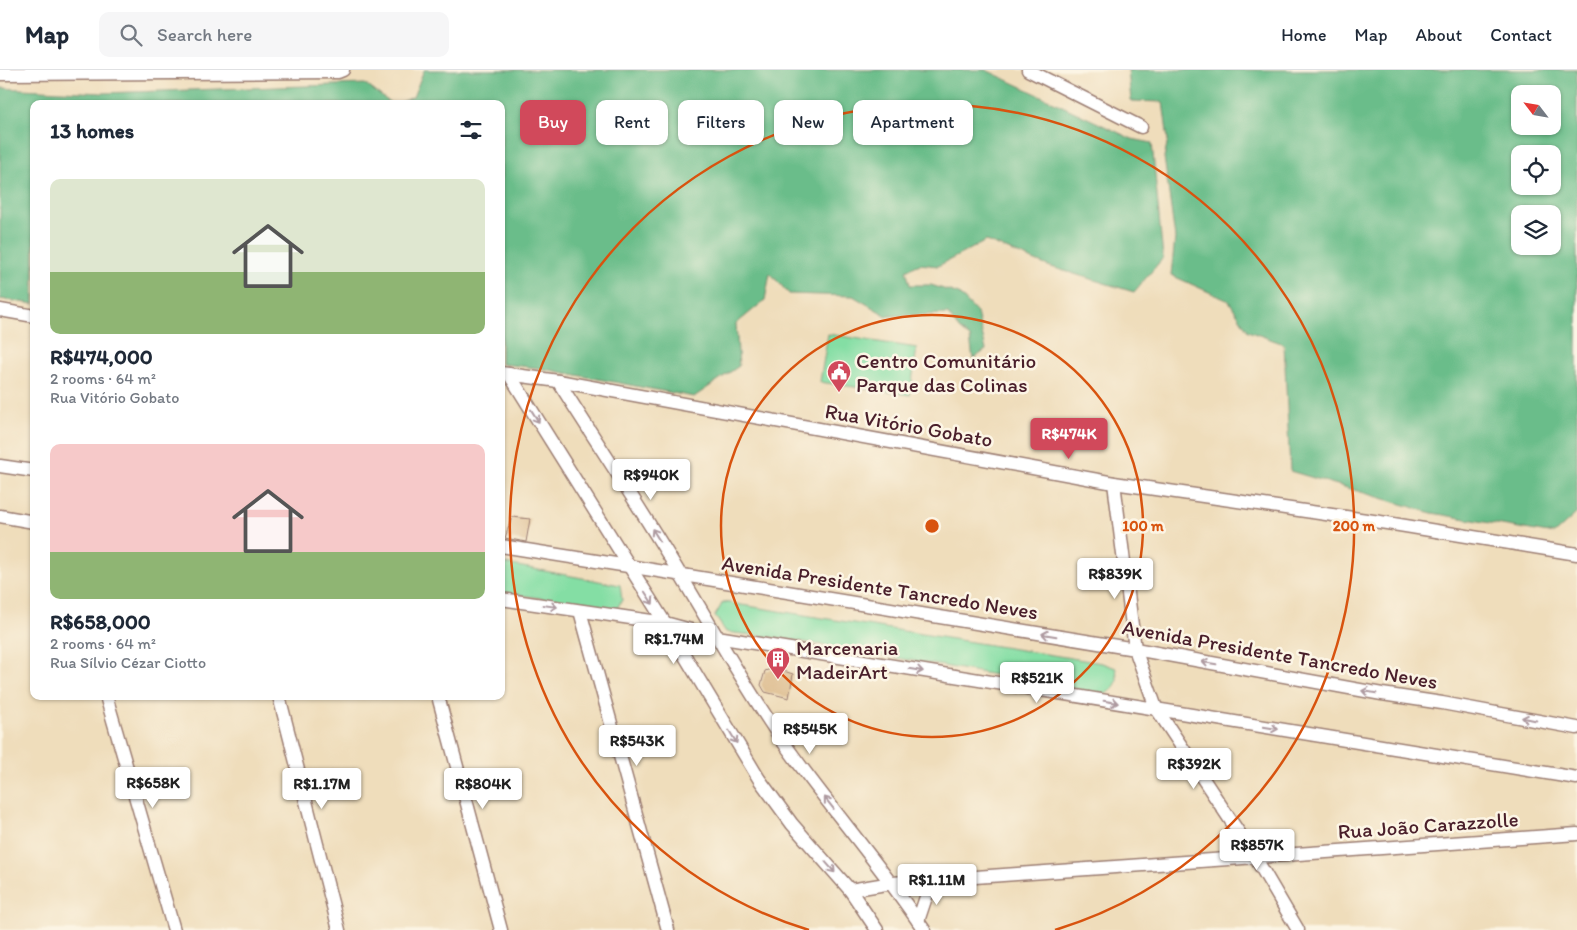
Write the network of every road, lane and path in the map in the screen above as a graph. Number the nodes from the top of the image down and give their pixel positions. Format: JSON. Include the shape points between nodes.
{"nodes":[{"id":1,"x":343,"y":70,"type":"edge"},
{"id":2,"x":1028,"y":70,"type":"edge"},
{"id":3,"x":0,"y":74,"type":"edge"},
{"id":4,"x":1141,"y":127,"type":"dead end"},
{"id":5,"x":0,"y":310,"type":"edge"},
{"id":6,"x":30,"y":315,"type":"edge"},
{"id":7,"x":505,"y":374,"type":"edge"},
{"id":8,"x":558,"y":381,"type":"junction"},
{"id":9,"x":0,"y":466,"type":"edge"},
{"id":10,"x":30,"y":470,"type":"edge"},
{"id":11,"x":1114,"y":483,"type":"junction"},
{"id":12,"x":0,"y":516,"type":"edge"},
{"id":13,"x":30,"y":521,"type":"edge"},
{"id":14,"x":505,"y":547,"type":"edge"},
{"id":15,"x":1577,"y":554,"type":"edge"},
{"id":16,"x":628,"y":566,"type":"junction"},
{"id":17,"x":681,"y":574,"type":"junction"},
{"id":18,"x":505,"y":600,"type":"edge"},
{"id":19,"x":580,"y":612,"type":"junction"},
{"id":20,"x":665,"y":623,"type":"junction"},
{"id":21,"x":717,"y":637,"type":"junction"},
{"id":22,"x":1135,"y":649,"type":"junction"},
{"id":23,"x":107,"y":700,"type":"edge"},
{"id":24,"x":279,"y":700,"type":"edge"},
{"id":25,"x":439,"y":700,"type":"edge"},
{"id":26,"x":1156,"y":708,"type":"junction"},
{"id":27,"x":1577,"y":728,"type":"edge"},
{"id":28,"x":1577,"y":778,"type":"edge"},
{"id":29,"x":1577,"y":834,"type":"edge"},
{"id":30,"x":1255,"y":857,"type":"junction"},
{"id":31,"x":934,"y":881,"type":"junction"},
{"id":32,"x":892,"y":882,"type":"junction"},
{"id":33,"x":850,"y":890,"type":"junction"},
{"id":34,"x":921,"y":926,"type":"edge"},
{"id":35,"x":174,"y":930,"type":"edge"},
{"id":36,"x":339,"y":930,"type":"edge"},
{"id":37,"x":501,"y":930,"type":"edge"},
{"id":38,"x":668,"y":930,"type":"edge"},
{"id":39,"x":877,"y":930,"type":"edge"},
{"id":40,"x":1298,"y":930,"type":"edge"}],
"edges":[{"from":1,"to":3,"type":"street"},
{"from":2,"to":4,"type":"street"},
{"from":5,"to":6,"type":"street"},
{"from":7,"to":8,"type":"street","name":"Rua Vitório Gobato"},
{"from":7,"to":16,"type":"street","one_way":true},
{"from":8,"to":11,"type":"street","name":"Rua Vitório Gobato"},
{"from":17,"to":8,"type":"street","one_way":true},
{"from":9,"to":10,"type":"street"},
{"from":11,"to":15,"type":"street","name":"Rua Vitório Gobato"},
{"from":11,"to":22,"type":"street"},
{"from":12,"to":13,"type":"street"},
{"from":14,"to":16,"type":"street","name":"Avenida Presidente Tancredo Neves"},
{"from":16,"to":17,"type":"street","name":"Avenida Presidente Tancredo Neves"},
{"from":16,"to":20,"type":"street","one_way":true},
{"from":17,"to":21,"type":"street"},
{"from":22,"to":17,"type":"street","name":"Avenida Presidente Tancredo Neves","one_way":true},
{"from":18,"to":19,"type":"street","one_way":true},
{"from":19,"to":20,"type":"street"},
{"from":19,"to":38,"type":"street"},
{"from":20,"to":21,"type":"street"},
{"from":20,"to":33,"type":"street","one_way":true,"via":[[759,779],[792,824]]},
{"from":21,"to":26,"type":"street","one_way":true},
{"from":32,"to":21,"type":"street","one_way":true,"via":[[826,801]]},
{"from":22,"to":26,"type":"street"},
{"from":27,"to":22,"type":"street","name":"Avenida Presidente Tancredo Neves","one_way":true},
{"from":23,"to":35,"type":"street"},
{"from":24,"to":36,"type":"street"},
{"from":25,"to":37,"type":"street"},
{"from":26,"to":28,"type":"street","one_way":true},
{"from":26,"to":30,"type":"street"},
{"from":29,"to":30,"type":"street","name":"Rua João Carazzolle"},
{"from":30,"to":31,"type":"street","name":"Rua João Carazzolle"},
{"from":30,"to":40,"type":"street"},
{"from":31,"to":32,"type":"street","name":"Rua João Carazzolle"},
{"from":31,"to":34,"type":"street","via":[[928,891]]},
{"from":32,"to":33,"type":"street","name":"Rua João Carazzolle"},
{"from":32,"to":34,"type":"street"},
{"from":33,"to":39,"type":"street"}]}
